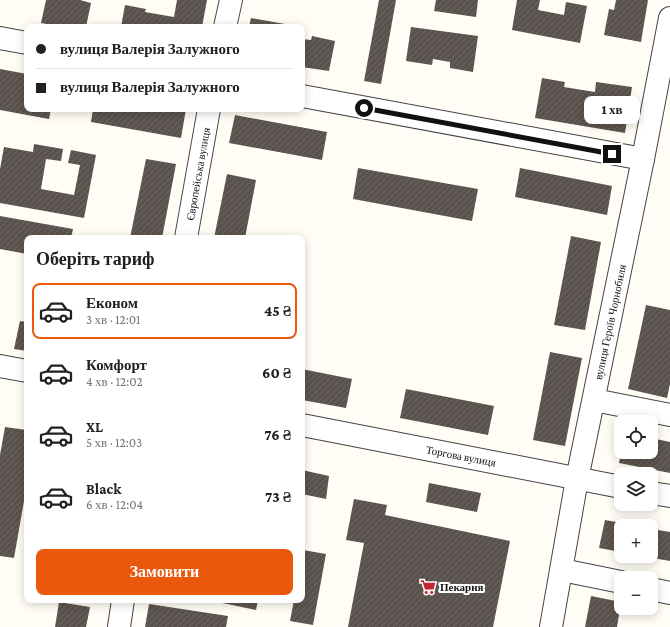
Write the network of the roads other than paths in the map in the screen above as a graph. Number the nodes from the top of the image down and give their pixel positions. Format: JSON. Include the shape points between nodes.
{"nodes":[{"id":1,"x":231,"y":0,"type":"edge"},
{"id":2,"x":670,"y":18,"type":"edge"},
{"id":3,"x":226,"y":24,"type":"edge"},
{"id":4,"x":0,"y":38,"type":"edge"},
{"id":5,"x":24,"y":42,"type":"edge"},
{"id":6,"x":305,"y":97,"type":"edge"},
{"id":7,"x":208,"y":112,"type":"edge"},
{"id":8,"x":643,"y":159,"type":"junction"},
{"id":9,"x":187,"y":235,"type":"edge"},
{"id":10,"x":0,"y":366,"type":"edge"},
{"id":11,"x":24,"y":370,"type":"edge"},
{"id":12,"x":594,"y":400,"type":"junction"},
{"id":13,"x":670,"y":415,"type":"edge"},
{"id":14,"x":305,"y":426,"type":"edge"},
{"id":15,"x":577,"y":479,"type":"junction"},
{"id":16,"x":614,"y":486,"type":"edge"},
{"id":17,"x":658,"y":494,"type":"edge"},
{"id":18,"x":670,"y":496,"type":"edge"},
{"id":19,"x":562,"y":570,"type":"junction"},
{"id":20,"x":614,"y":581,"type":"edge"},
{"id":21,"x":658,"y":589,"type":"edge"},
{"id":22,"x":670,"y":592,"type":"edge"},
{"id":23,"x":123,"y":603,"type":"edge"},
{"id":24,"x":119,"y":627,"type":"edge"},
{"id":25,"x":551,"y":627,"type":"edge"}],
"edges":[{"from":1,"to":3,"type":"street"},
{"from":2,"to":8,"type":"street","name":"вулиця Героїв Чорнобиля"},
{"from":4,"to":5,"type":"street"},
{"from":6,"to":8,"type":"street"},
{"from":7,"to":9,"type":"street","name":"Європейська вулиця"},
{"from":8,"to":12,"type":"street","name":"вулиця Героїв Чорнобиля"},
{"from":10,"to":11,"type":"street"},
{"from":12,"to":13,"type":"street"},
{"from":12,"to":15,"type":"street","name":"вулиця Героїв Чорнобиля"},
{"from":14,"to":15,"type":"street","name":"Торгова вулиця"},
{"from":15,"to":16,"type":"street","name":"Торгова вулиця"},
{"from":15,"to":19,"type":"street","name":"вулиця Героїв Чорнобиля"},
{"from":17,"to":18,"type":"street"},
{"from":19,"to":20,"type":"street"},
{"from":19,"to":25,"type":"street","name":"вулиця Героїв Чорнобиля"},
{"from":21,"to":22,"type":"street"},
{"from":23,"to":24,"type":"street"}]}
